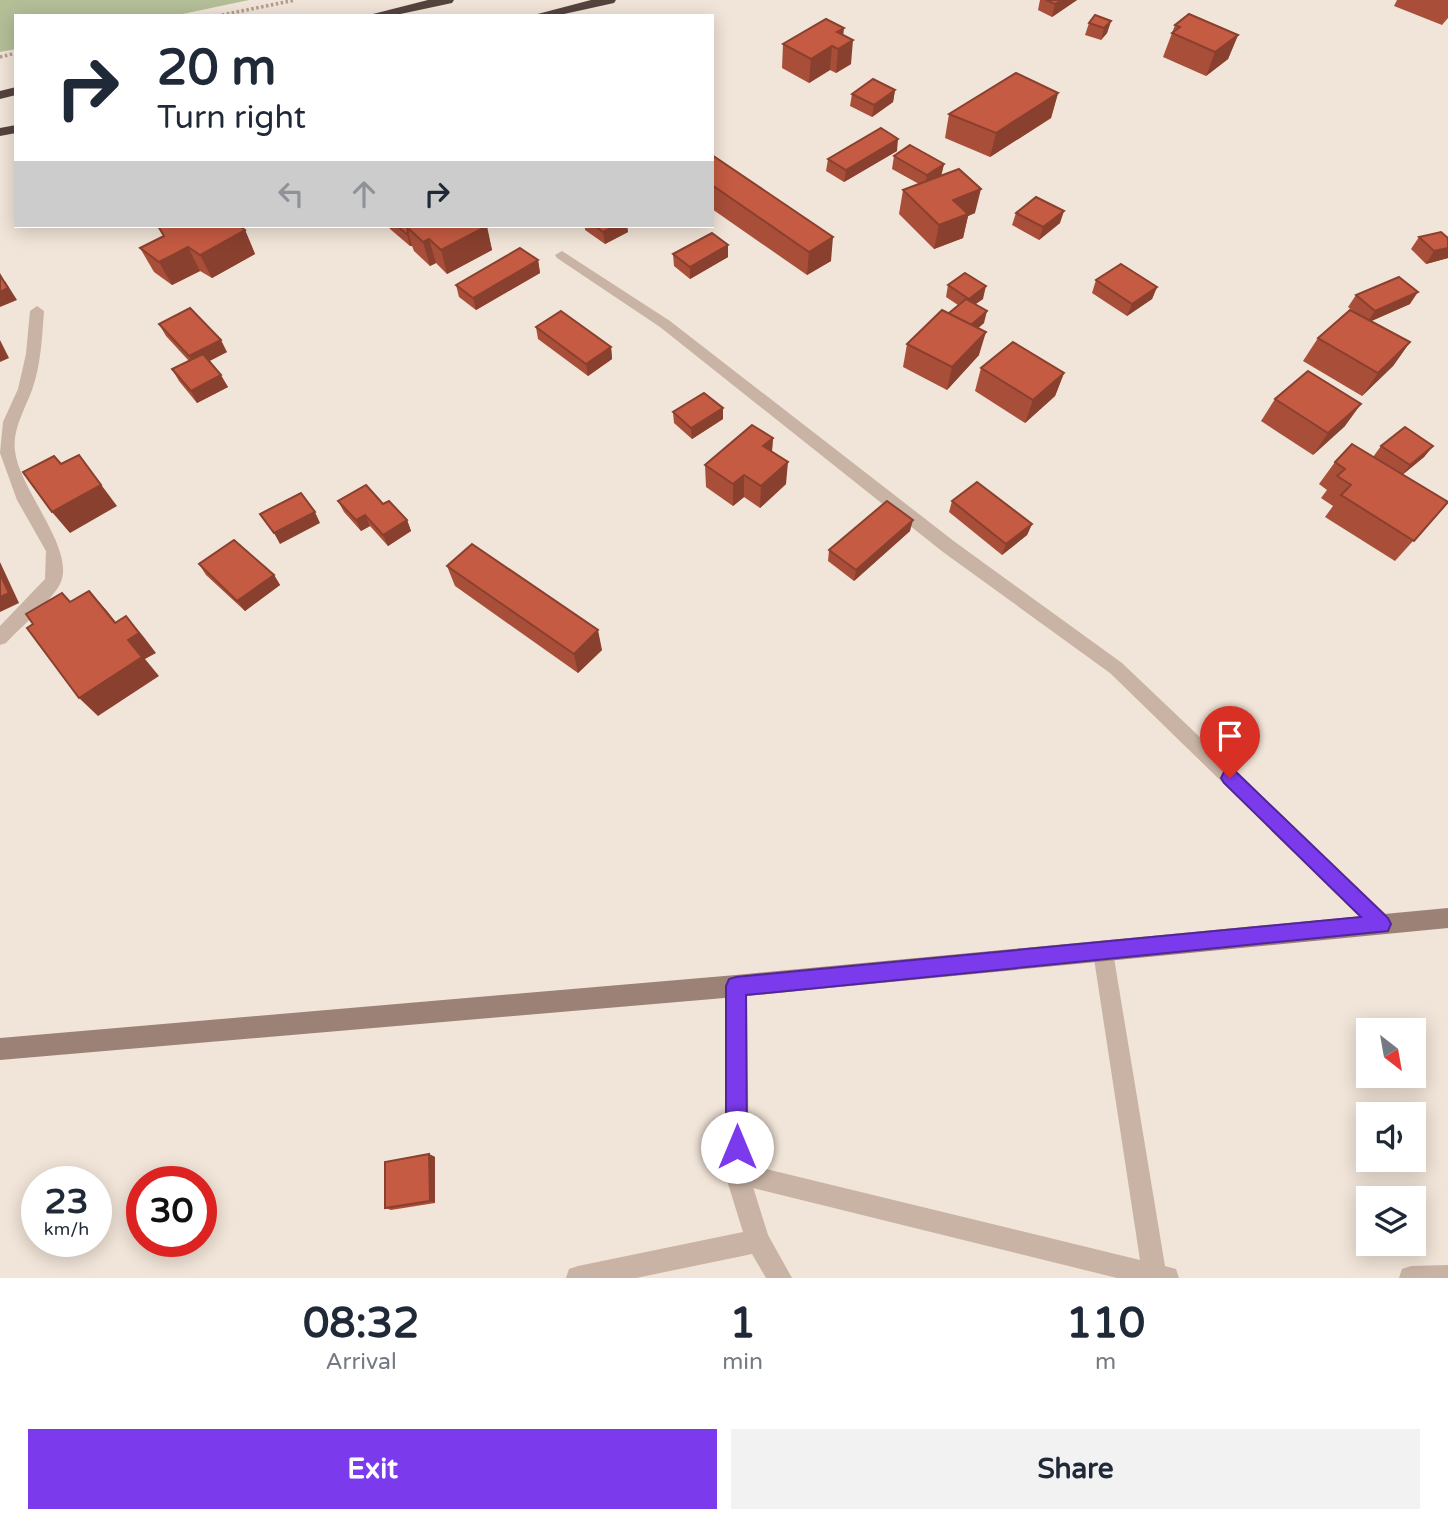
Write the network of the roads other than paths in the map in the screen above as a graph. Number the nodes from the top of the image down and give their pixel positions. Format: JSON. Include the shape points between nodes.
{"nodes":[{"id":1,"x":447,"y":0,"type":"edge"},
{"id":2,"x":609,"y":0,"type":"edge"},
{"id":3,"x":380,"y":14,"type":"edge"},
{"id":4,"x":545,"y":14,"type":"edge"},
{"id":5,"x":562,"y":255,"type":"dead end"},
{"id":6,"x":37,"y":311,"type":"dead end"},
{"id":7,"x":0,"y":638,"type":"edge"},
{"id":8,"x":1448,"y":918,"type":"edge"},
{"id":9,"x":1382,"y":924,"type":"junction"},
{"id":10,"x":1103,"y":952,"type":"junction"},
{"id":11,"x":736,"y":986,"type":"junction"},
{"id":12,"x":0,"y":1049,"type":"edge"},
{"id":13,"x":737,"y":1174,"type":"junction"},
{"id":14,"x":758,"y":1241,"type":"junction"},
{"id":15,"x":1161,"y":1277,"type":"edge"},
{"id":16,"x":1448,"y":1277,"type":"edge"},
{"id":17,"x":578,"y":1278,"type":"edge"},
{"id":18,"x":780,"y":1278,"type":"edge"},
{"id":19,"x":1411,"y":1278,"type":"edge"}],
"edges":[{"from":1,"to":3,"type":"highway"},
{"from":2,"to":4,"type":"highway"},
{"from":5,"to":9,"type":"street","via":[[665,324],[948,547],[1116,668]]},
{"from":6,"to":7,"type":"street","via":[[33,354],[11,422],[7,451],[25,500],[54,551],[53,581]]},
{"from":8,"to":9,"type":"street"},
{"from":9,"to":10,"type":"street"},
{"from":10,"to":11,"type":"street"},
{"from":10,"to":15,"type":"street"},
{"from":11,"to":12,"type":"street"},
{"from":11,"to":13,"type":"street"},
{"from":13,"to":14,"type":"street"},
{"from":13,"to":15,"type":"street"},
{"from":14,"to":17,"type":"street"},
{"from":14,"to":18,"type":"street"},
{"from":16,"to":19,"type":"street"}]}
